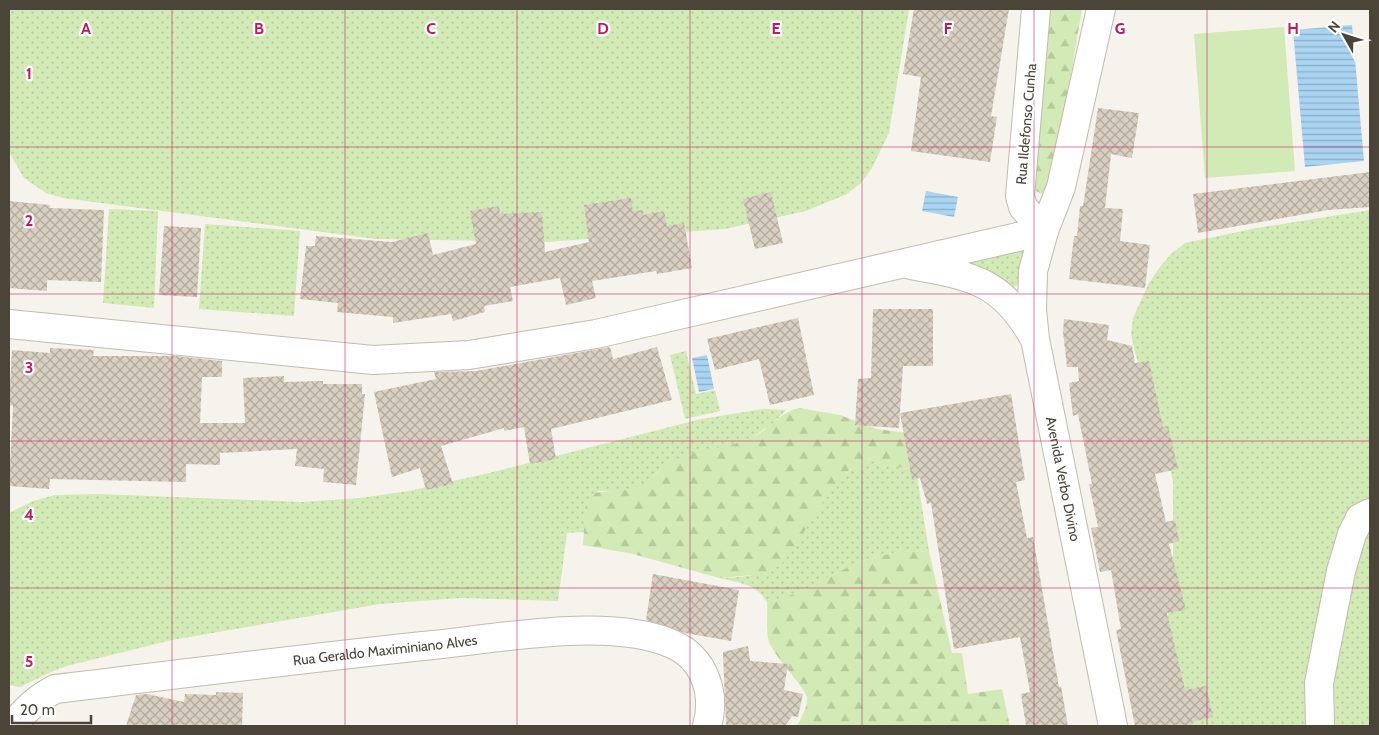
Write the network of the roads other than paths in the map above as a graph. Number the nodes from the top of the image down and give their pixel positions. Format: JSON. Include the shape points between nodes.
{"nodes":[{"id":1,"x":1036,"y":9,"type":"edge"},
{"id":2,"x":1101,"y":9,"type":"edge"},
{"id":3,"x":1044,"y":231,"type":"junction"},
{"id":4,"x":899,"y":263,"type":"junction"},
{"id":5,"x":9,"y":324,"type":"edge"},
{"id":6,"x":1035,"y":339,"type":"junction"},
{"id":7,"x":1370,"y":513,"type":"edge"},
{"id":8,"x":13,"y":726,"type":"edge"},
{"id":9,"x":707,"y":726,"type":"edge"},
{"id":10,"x":1113,"y":726,"type":"edge"},
{"id":11,"x":1320,"y":726,"type":"edge"}],
"edges":[{"from":1,"to":3,"type":"street","name":"Rua Ildefonso Cunha","via":[[1020,196],[1023,207]]},
{"from":2,"to":3,"type":"street","name":"Avenida Verbo Divino","via":[[1070,152]]},
{"from":3,"to":4,"type":"street"},
{"from":3,"to":6,"type":"street","name":"Avenida Verbo Divino","via":[[1032,270]]},
{"from":4,"to":5,"type":"street","via":[[596,334],[469,355],[374,360]]},
{"from":4,"to":6,"type":"street","via":[[956,273],[1003,295],[1020,314]]},
{"from":6,"to":10,"type":"street","name":"Avenida Verbo Divino"},
{"from":7,"to":11,"type":"street","via":[[1360,518],[1352,534],[1341,571],[1319,683]]},
{"from":8,"to":9,"type":"street","name":"Rua Geraldo Maximiniano Alves","via":[[41,696],[55,689],[573,631],[624,633],[652,638],[685,651],[696,661],[709,692],[711,711]]}]}
